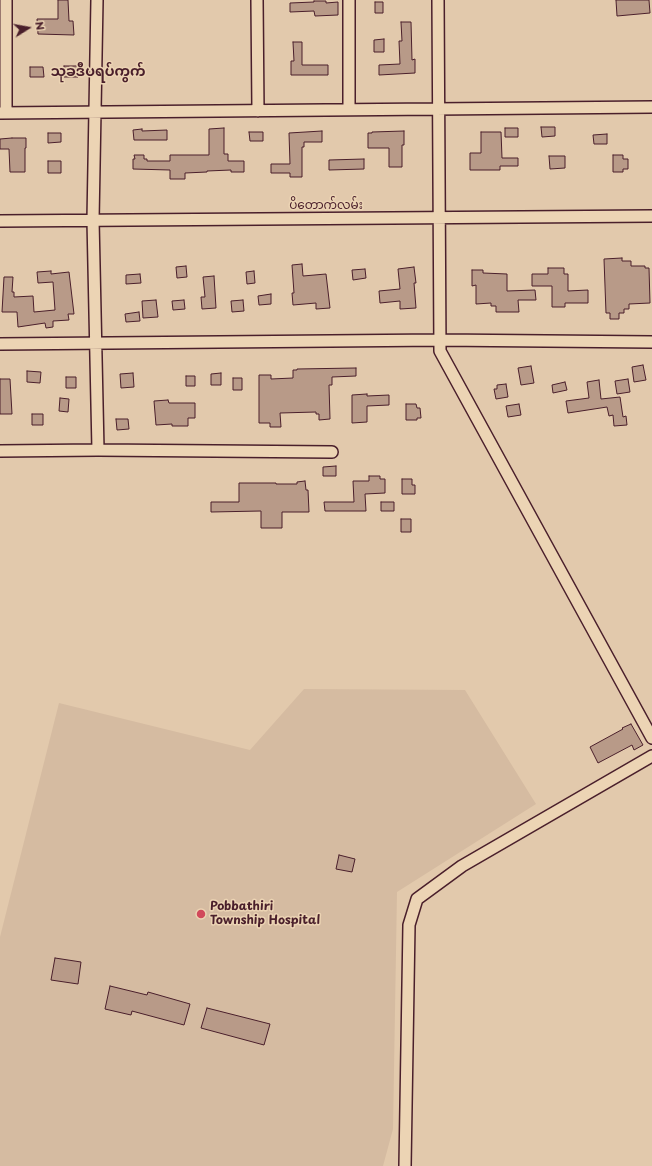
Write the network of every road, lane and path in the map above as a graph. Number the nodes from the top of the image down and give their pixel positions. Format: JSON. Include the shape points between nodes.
{"nodes":[{"id":1,"x":6,"y":0,"type":"edge"},
{"id":2,"x":97,"y":0,"type":"edge"},
{"id":3,"x":258,"y":0,"type":"edge"},
{"id":4,"x":349,"y":0,"type":"edge"},
{"id":5,"x":438,"y":0,"type":"edge"},
{"id":6,"x":652,"y":107,"type":"edge"},
{"id":7,"x":349,"y":110,"type":"junction"},
{"id":8,"x":438,"y":110,"type":"junction"},
{"id":9,"x":258,"y":111,"type":"junction"},
{"id":10,"x":94,"y":112,"type":"junction"},
{"id":11,"x":3,"y":113,"type":"edge"},
{"id":12,"x":652,"y":216,"type":"edge"},
{"id":13,"x":439,"y":218,"type":"junction"},
{"id":14,"x":94,"y":220,"type":"junction"},
{"id":15,"x":0,"y":221,"type":"edge"},
{"id":16,"x":440,"y":340,"type":"junction"},
{"id":17,"x":652,"y":342,"type":"edge"},
{"id":18,"x":0,"y":344,"type":"edge"},
{"id":19,"x":95,"y":344,"type":"junction"},
{"id":20,"x":98,"y":450,"type":"junction"},
{"id":21,"x":0,"y":451,"type":"edge"},
{"id":22,"x":332,"y":452,"type":"dead end"},
{"id":23,"x":652,"y":738,"type":"edge"},
{"id":24,"x":652,"y":756,"type":"edge"},
{"id":25,"x":405,"y":1166,"type":"edge"}],
"edges":[{"from":1,"to":11,"type":"street"},
{"from":2,"to":10,"type":"street"},
{"from":3,"to":9,"type":"street"},
{"from":4,"to":7,"type":"street"},
{"from":5,"to":8,"type":"street"},
{"from":6,"to":8,"type":"street"},
{"from":7,"to":8,"type":"street"},
{"from":7,"to":9,"type":"street"},
{"from":8,"to":13,"type":"street"},
{"from":9,"to":10,"type":"street"},
{"from":10,"to":11,"type":"street"},
{"from":10,"to":14,"type":"street"},
{"from":12,"to":13,"type":"street","name":"ပိတောက်လမ်း"},
{"from":13,"to":14,"type":"street","name":"ပိတောက်လမ်း"},
{"from":13,"to":16,"type":"street"},
{"from":14,"to":15,"type":"street","name":"ပိတောက်လမ်း"},
{"from":14,"to":19,"type":"street"},
{"from":16,"to":17,"type":"street"},
{"from":16,"to":19,"type":"street"},
{"from":16,"to":23,"type":"street","via":[[440,351]]},
{"from":18,"to":19,"type":"street"},
{"from":19,"to":20,"type":"street"},
{"from":20,"to":21,"type":"street"},
{"from":20,"to":22,"type":"street"},
{"from":24,"to":25,"type":"street","via":[[462,866],[417,899],[409,925]]}]}
